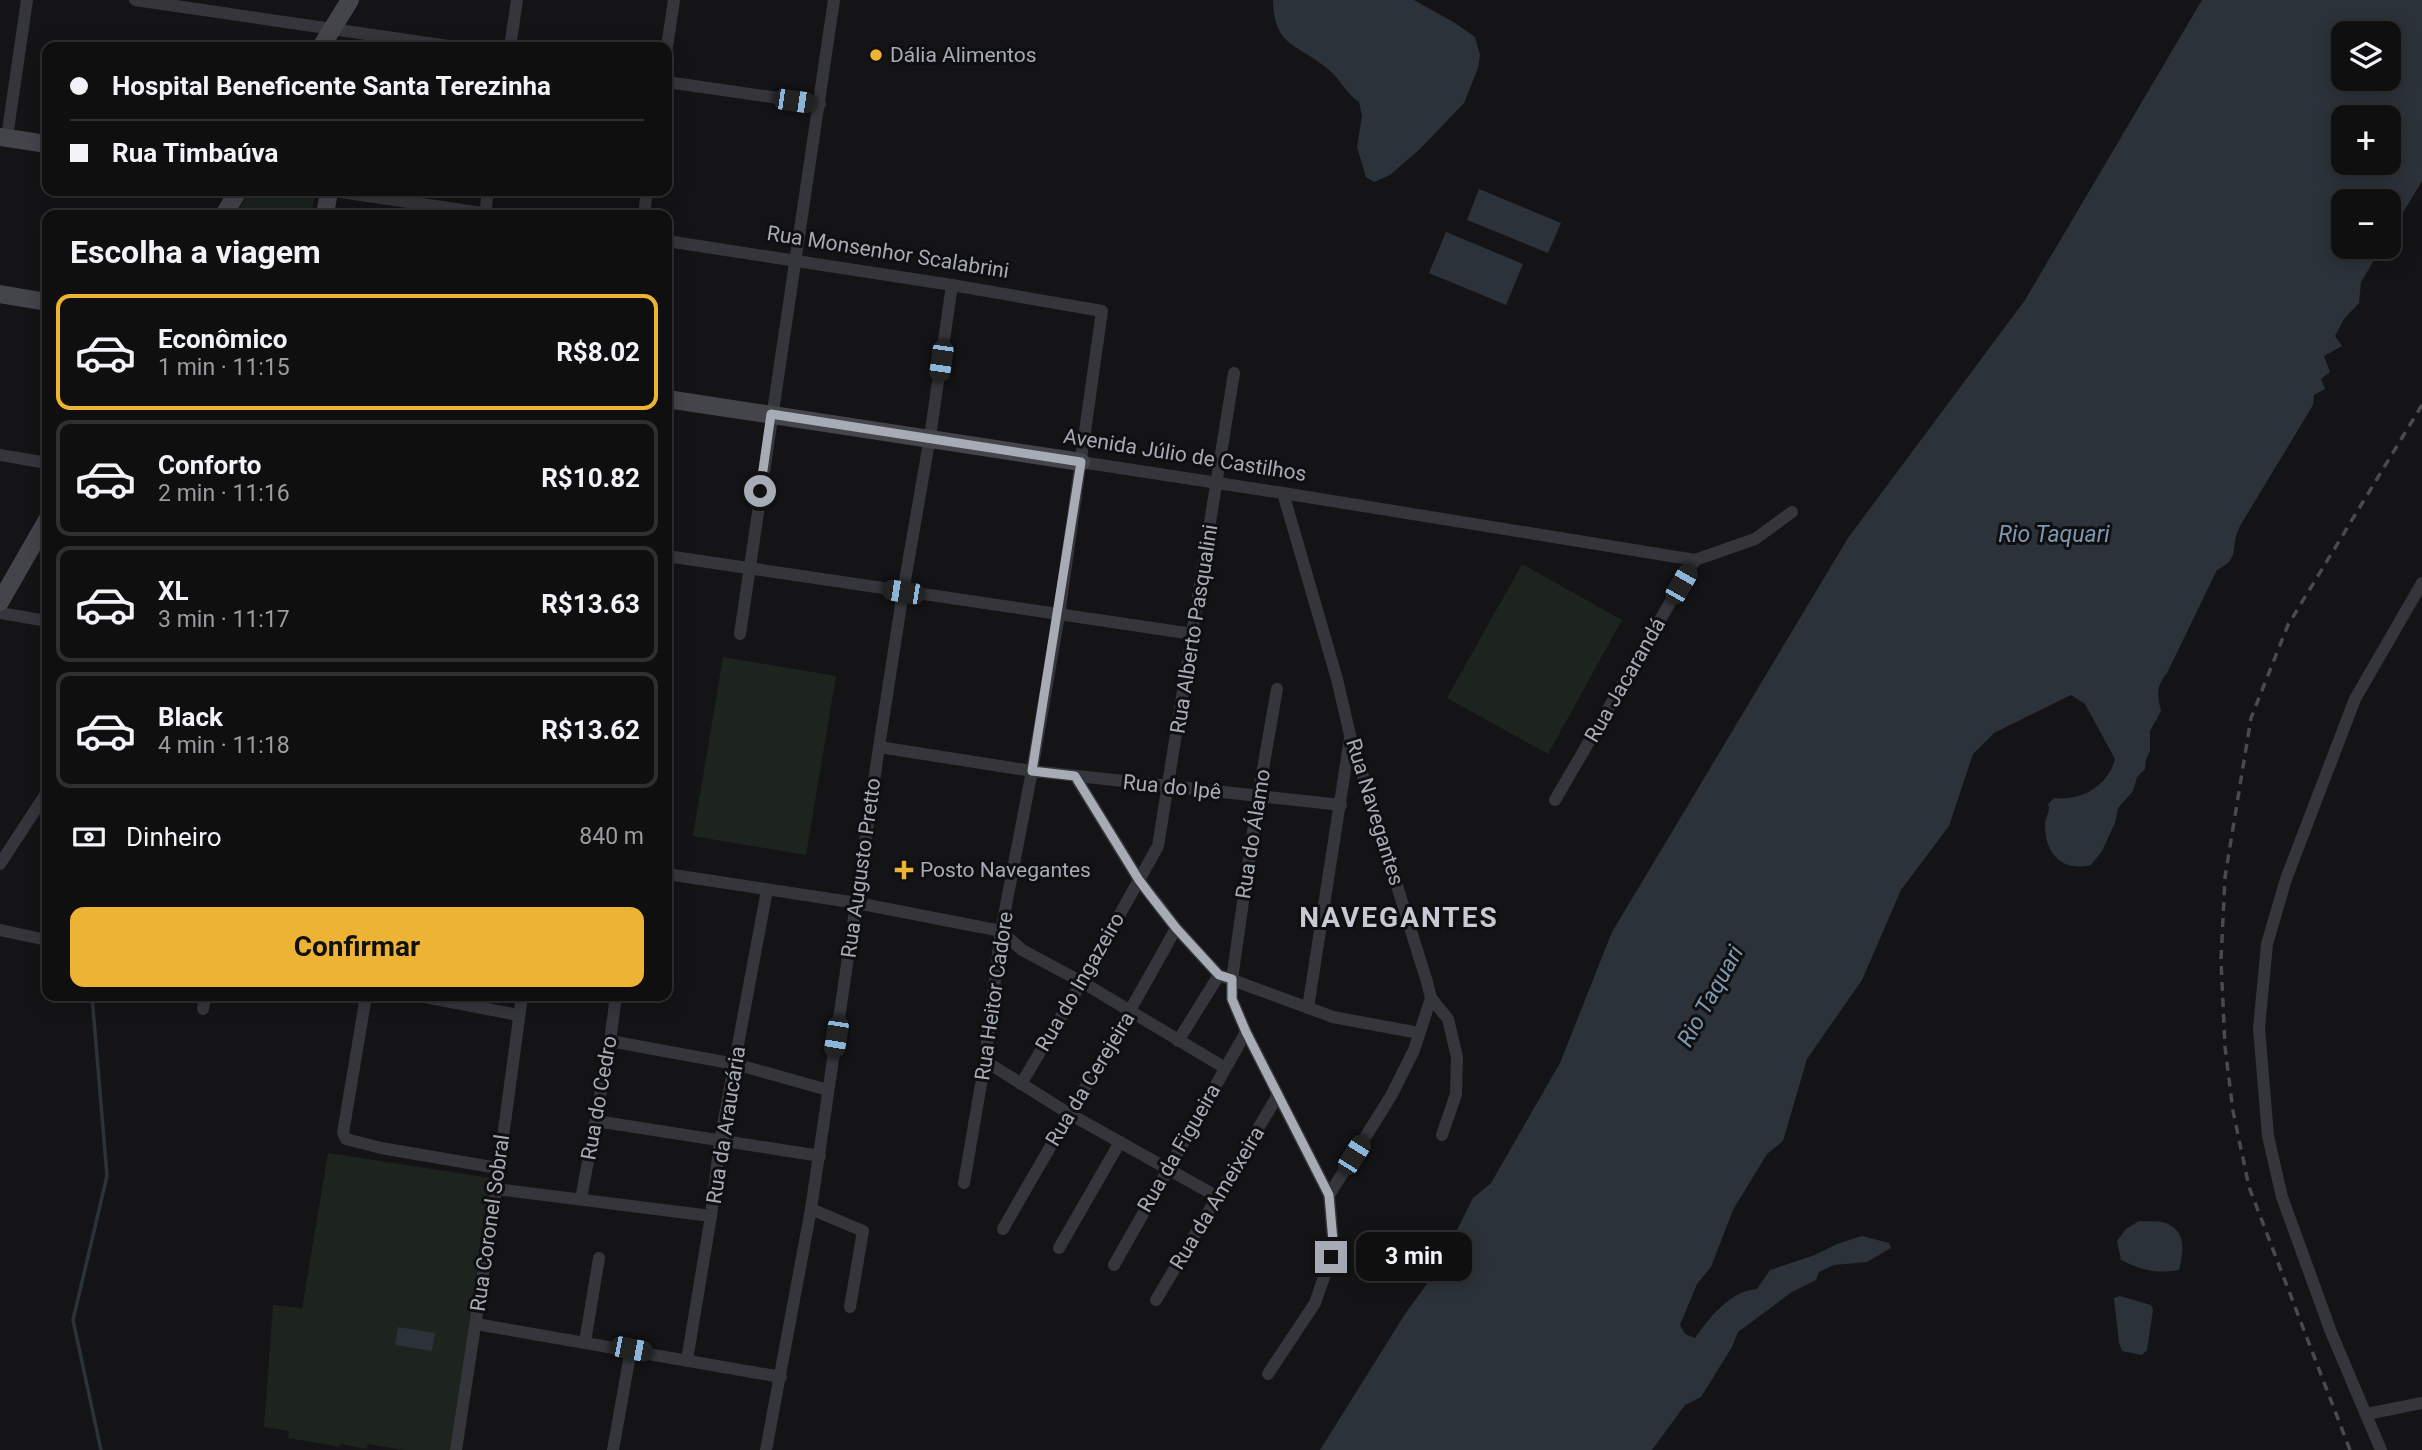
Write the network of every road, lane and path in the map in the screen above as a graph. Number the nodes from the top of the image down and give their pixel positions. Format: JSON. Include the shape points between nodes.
{"nodes":[{"id":1,"x":27,"y":0,"type":"edge"},
{"id":2,"x":135,"y":0,"type":"edge"},
{"id":3,"x":349,"y":0,"type":"edge"},
{"id":4,"x":517,"y":0,"type":"edge"},
{"id":5,"x":674,"y":0,"type":"edge"},
{"id":6,"x":834,"y":0,"type":"edge"},
{"id":7,"x":332,"y":28,"type":"junction"},
{"id":8,"x":324,"y":42,"type":"edge"},
{"id":9,"x":423,"y":42,"type":"edge"},
{"id":10,"x":511,"y":42,"type":"edge"},
{"id":11,"x":668,"y":42,"type":"edge"},
{"id":12,"x":672,"y":83,"type":"edge"},
{"id":13,"x":820,"y":104,"type":"junction"},
{"id":14,"x":4,"y":137,"type":"edge"},
{"id":15,"x":42,"y":143,"type":"edge"},
{"id":16,"x":365,"y":196,"type":"edge"},
{"id":17,"x":456,"y":210,"type":"edge"},
{"id":18,"x":672,"y":242,"type":"edge"},
{"id":19,"x":796,"y":260,"type":"junction"},
{"id":20,"x":952,"y":285,"type":"junction"},
{"id":21,"x":0,"y":294,"type":"edge"},
{"id":22,"x":42,"y":301,"type":"edge"},
{"id":23,"x":1102,"y":311,"type":"joint"},
{"id":24,"x":1234,"y":373,"type":"dead end"},
{"id":25,"x":672,"y":400,"type":"edge"},
{"id":26,"x":771,"y":414,"type":"junction"},
{"id":27,"x":930,"y":438,"type":"junction"},
{"id":28,"x":0,"y":455,"type":"edge"},
{"id":29,"x":42,"y":462,"type":"edge"},
{"id":30,"x":1081,"y":462,"type":"junction"},
{"id":31,"x":1218,"y":483,"type":"junction"},
{"id":32,"x":1283,"y":493,"type":"junction"},
{"id":33,"x":1793,"y":512,"type":"dead end"},
{"id":34,"x":42,"y":529,"type":"edge"},
{"id":35,"x":672,"y":557,"type":"edge"},
{"id":36,"x":1695,"y":560,"type":"junction"},
{"id":37,"x":749,"y":568,"type":"junction"},
{"id":38,"x":2422,"y":583,"type":"edge"},
{"id":39,"x":903,"y":592,"type":"junction"},
{"id":40,"x":0,"y":602,"type":"edge"},
{"id":41,"x":0,"y":613,"type":"edge"},
{"id":42,"x":1059,"y":615,"type":"junction"},
{"id":43,"x":42,"y":620,"type":"edge"},
{"id":44,"x":740,"y":634,"type":"dead end"},
{"id":45,"x":1193,"y":634,"type":"junction"},
{"id":46,"x":1277,"y":689,"type":"dead end"},
{"id":47,"x":1350,"y":735,"type":"junction"},
{"id":48,"x":878,"y":747,"type":"junction"},
{"id":49,"x":1032,"y":771,"type":"junction"},
{"id":50,"x":1075,"y":776,"type":"junction"},
{"id":51,"x":1168,"y":786,"type":"junction"},
{"id":52,"x":1258,"y":797,"type":"junction"},
{"id":53,"x":42,"y":800,"type":"edge"},
{"id":54,"x":1555,"y":800,"type":"dead end"},
{"id":55,"x":1341,"y":805,"type":"junction"},
{"id":56,"x":0,"y":864,"type":"edge"},
{"id":57,"x":672,"y":875,"type":"edge"},
{"id":58,"x":1139,"y":880,"type":"junction"},
{"id":59,"x":767,"y":890,"type":"junction"},
{"id":60,"x":858,"y":903,"type":"junction"},
{"id":61,"x":1176,"y":928,"type":"junction"},
{"id":62,"x":0,"y":930,"type":"edge"},
{"id":63,"x":1001,"y":932,"type":"junction"},
{"id":64,"x":42,"y":939,"type":"edge"},
{"id":65,"x":1226,"y":977,"type":"junction"},
{"id":66,"x":1083,"y":982,"type":"junction"},
{"id":67,"x":1430,"y":998,"type":"junction"},
{"id":68,"x":365,"y":1001,"type":"edge"},
{"id":69,"x":446,"y":1001,"type":"edge"},
{"id":70,"x":521,"y":1001,"type":"edge"},
{"id":71,"x":615,"y":1001,"type":"edge"},
{"id":72,"x":1308,"y":1007,"type":"junction"},
{"id":73,"x":1130,"y":1012,"type":"junction"},
{"id":74,"x":518,"y":1015,"type":"junction"},
{"id":75,"x":1246,"y":1032,"type":"junction"},
{"id":76,"x":1419,"y":1033,"type":"junction"},
{"id":77,"x":610,"y":1041,"type":"junction"},
{"id":78,"x":1178,"y":1041,"type":"junction"},
{"id":79,"x":985,"y":1061,"type":"junction"},
{"id":80,"x":735,"y":1064,"type":"junction"},
{"id":81,"x":1225,"y":1068,"type":"junction"},
{"id":82,"x":1021,"y":1084,"type":"junction"},
{"id":83,"x":828,"y":1090,"type":"junction"},
{"id":84,"x":1278,"y":1095,"type":"junction"},
{"id":85,"x":1068,"y":1113,"type":"junction"},
{"id":86,"x":596,"y":1121,"type":"junction"},
{"id":87,"x":1442,"y":1135,"type":"dead end"},
{"id":88,"x":720,"y":1142,"type":"junction"},
{"id":89,"x":1120,"y":1142,"type":"junction"},
{"id":90,"x":820,"y":1156,"type":"junction"},
{"id":91,"x":498,"y":1168,"type":"junction"},
{"id":92,"x":1168,"y":1168,"type":"junction"},
{"id":93,"x":964,"y":1183,"type":"dead end"},
{"id":94,"x":496,"y":1189,"type":"junction"},
{"id":95,"x":1329,"y":1195,"type":"junction"},
{"id":96,"x":1216,"y":1196,"type":"junction"},
{"id":97,"x":581,"y":1199,"type":"junction"},
{"id":98,"x":811,"y":1209,"type":"junction"},
{"id":99,"x":711,"y":1216,"type":"junction"},
{"id":100,"x":1003,"y":1229,"type":"dead end"},
{"id":101,"x":1059,"y":1248,"type":"dead end"},
{"id":102,"x":599,"y":1258,"type":"dead end"},
{"id":103,"x":1114,"y":1265,"type":"dead end"},
{"id":104,"x":1156,"y":1300,"type":"dead end"},
{"id":105,"x":850,"y":1307,"type":"dead end"},
{"id":106,"x":476,"y":1324,"type":"junction"},
{"id":107,"x":585,"y":1342,"type":"junction"},
{"id":108,"x":631,"y":1349,"type":"junction"},
{"id":109,"x":687,"y":1360,"type":"junction"},
{"id":110,"x":1268,"y":1374,"type":"dead end"},
{"id":111,"x":781,"y":1377,"type":"junction"},
{"id":112,"x":2422,"y":1403,"type":"edge"},
{"id":113,"x":2367,"y":1414,"type":"junction"},
{"id":114,"x":456,"y":1450,"type":"edge"},
{"id":115,"x":613,"y":1450,"type":"edge"},
{"id":116,"x":766,"y":1450,"type":"edge"},
{"id":117,"x":2381,"y":1450,"type":"edge"}],
"edges":[{"from":1,"to":14,"type":"street"},
{"from":2,"to":7,"type":"street"},
{"from":3,"to":7,"type":"street"},
{"from":4,"to":10,"type":"street"},
{"from":5,"to":11,"type":"street"},
{"from":6,"to":13,"type":"street"},
{"from":7,"to":8,"type":"street"},
{"from":7,"to":9,"type":"street"},
{"from":12,"to":13,"type":"street"},
{"from":13,"to":19,"type":"street"},
{"from":14,"to":15,"type":"street"},
{"from":16,"to":17,"type":"street"},
{"from":18,"to":19,"type":"street","name":"Rua Monsenhor Scalabrini"},
{"from":19,"to":20,"type":"street","name":"Rua Monsenhor Scalabrini"},
{"from":19,"to":26,"type":"street"},
{"from":20,"to":23,"type":"street","name":"Rua Monsenhor Scalabrini"},
{"from":20,"to":27,"type":"street","name":"Rua Augusto Pretto"},
{"from":21,"to":22,"type":"street"},
{"from":23,"to":30,"type":"street","name":"Rua Heitor Cadore"},
{"from":24,"to":31,"type":"street","name":"Rua Alberto Pasqualini"},
{"from":25,"to":26,"type":"street","name":"Avenida Júlio de Castilhos"},
{"from":26,"to":27,"type":"street","name":"Avenida Júlio de Castilhos"},
{"from":26,"to":37,"type":"street"},
{"from":27,"to":30,"type":"street","name":"Avenida Júlio de Castilhos"},
{"from":27,"to":39,"type":"street","name":"Rua Augusto Pretto"},
{"from":28,"to":29,"type":"street"},
{"from":30,"to":31,"type":"street","name":"Avenida Júlio de Castilhos"},
{"from":30,"to":42,"type":"street","name":"Rua Heitor Cadore"},
{"from":31,"to":32,"type":"street","name":"Avenida Júlio de Castilhos"},
{"from":31,"to":45,"type":"street","name":"Rua Alberto Pasqualini"},
{"from":32,"to":36,"type":"street","name":"Avenida Júlio de Castilhos"},
{"from":32,"to":47,"type":"street","name":"Rua Navegantes"},
{"from":33,"to":36,"type":"street","via":[[1755,539]]},
{"from":34,"to":40,"type":"street"},
{"from":35,"to":37,"type":"street"},
{"from":36,"to":54,"type":"street","name":"Rua Jacarandá"},
{"from":37,"to":39,"type":"street"},
{"from":37,"to":44,"type":"street"},
{"from":38,"to":113,"type":"street","via":[[2355,699],[2286,879],[2267,944],[2261,986],[2259,1028],[2268,1136],[2282,1197],[2331,1332]]},
{"from":39,"to":42,"type":"street"},
{"from":39,"to":48,"type":"street","name":"Rua Augusto Pretto"},
{"from":41,"to":43,"type":"street"},
{"from":42,"to":45,"type":"street"},
{"from":42,"to":49,"type":"street","name":"Rua Heitor Cadore"},
{"from":45,"to":51,"type":"street","name":"Rua Alberto Pasqualini"},
{"from":46,"to":52,"type":"street","name":"Rua do Álamo"},
{"from":47,"to":55,"type":"street"},
{"from":47,"to":67,"type":"street","name":"Rua Navegantes"},
{"from":48,"to":49,"type":"street","name":"Rua do Ipê"},
{"from":48,"to":60,"type":"street","name":"Rua Augusto Pretto"},
{"from":49,"to":50,"type":"street","name":"Rua do Ipê"},
{"from":49,"to":63,"type":"street","name":"Rua Heitor Cadore"},
{"from":50,"to":51,"type":"street","name":"Rua do Ipê"},
{"from":50,"to":58,"type":"street"},
{"from":51,"to":52,"type":"street","name":"Rua do Ipê"},
{"from":51,"to":58,"type":"street","name":"Rua Alberto Pasqualini","via":[[1158,846]]},
{"from":52,"to":55,"type":"street","name":"Rua do Ipê"},
{"from":52,"to":65,"type":"street","name":"Rua do Álamo"},
{"from":53,"to":56,"type":"street"},
{"from":55,"to":72,"type":"street"},
{"from":57,"to":59,"type":"street"},
{"from":58,"to":61,"type":"street"},
{"from":58,"to":66,"type":"street","name":"Rua do Ingazeiro"},
{"from":59,"to":60,"type":"street"},
{"from":59,"to":80,"type":"street","name":"Rua da Araucária"},
{"from":60,"to":63,"type":"street"},
{"from":60,"to":83,"type":"street","name":"Rua Augusto Pretto"},
{"from":61,"to":65,"type":"street"},
{"from":61,"to":73,"type":"street","name":"Rua da Cerejeira"},
{"from":62,"to":64,"type":"street"},
{"from":63,"to":66,"type":"street","via":[[1022,950]]},
{"from":63,"to":79,"type":"street","name":"Rua Heitor Cadore"},
{"from":65,"to":72,"type":"street"},
{"from":65,"to":75,"type":"street"},
{"from":65,"to":78,"type":"street"},
{"from":66,"to":73,"type":"street"},
{"from":66,"to":82,"type":"street","name":"Rua do Ingazeiro"},
{"from":67,"to":76,"type":"street"},
{"from":67,"to":87,"type":"street","via":[[1448,1019],[1457,1057],[1456,1094]]},
{"from":68,"to":91,"type":"street","via":[[343,1133],[346,1139]]},
{"from":69,"to":74,"type":"street"},
{"from":70,"to":74,"type":"street","name":"Rua Coronel Sobral"},
{"from":71,"to":77,"type":"street","name":"Rua do Cedro"},
{"from":72,"to":76,"type":"street","via":[[1333,1017]]},
{"from":73,"to":78,"type":"street"},
{"from":73,"to":85,"type":"street","name":"Rua da Cerejeira"},
{"from":74,"to":91,"type":"street","name":"Rua Coronel Sobral"},
{"from":75,"to":81,"type":"street","name":"Rua da Figueira"},
{"from":75,"to":84,"type":"street"},
{"from":76,"to":95,"type":"street","via":[[1391,1096]]},
{"from":77,"to":80,"type":"street"},
{"from":77,"to":86,"type":"street","name":"Rua do Cedro"},
{"from":78,"to":81,"type":"street"},
{"from":79,"to":82,"type":"street"},
{"from":79,"to":93,"type":"street","name":"Rua Heitor Cadore"},
{"from":80,"to":83,"type":"street"},
{"from":80,"to":88,"type":"street","name":"Rua da Araucária"},
{"from":81,"to":92,"type":"street","name":"Rua da Figueira"},
{"from":82,"to":85,"type":"street"},
{"from":83,"to":90,"type":"street","name":"Rua Augusto Pretto"},
{"from":84,"to":95,"type":"street"},
{"from":84,"to":96,"type":"street","name":"Rua da Ameixeira"},
{"from":85,"to":89,"type":"street"},
{"from":85,"to":100,"type":"street","name":"Rua da Cerejeira"},
{"from":86,"to":88,"type":"street"},
{"from":86,"to":97,"type":"street","name":"Rua do Cedro"},
{"from":88,"to":90,"type":"street"},
{"from":88,"to":99,"type":"street","name":"Rua da Araucária"},
{"from":89,"to":92,"type":"street"},
{"from":89,"to":101,"type":"street"},
{"from":90,"to":98,"type":"street","name":"Rua Augusto Pretto"},
{"from":91,"to":94,"type":"street","name":"Rua Coronel Sobral"},
{"from":92,"to":96,"type":"street"},
{"from":92,"to":103,"type":"street","name":"Rua da Figueira"},
{"from":94,"to":97,"type":"street"},
{"from":94,"to":106,"type":"street","name":"Rua Coronel Sobral"},
{"from":95,"to":110,"type":"street","via":[[1331,1257],[1315,1303]]},
{"from":96,"to":104,"type":"street","name":"Rua da Ameixeira"},
{"from":97,"to":99,"type":"street"},
{"from":98,"to":105,"type":"street","via":[[863,1231]]},
{"from":98,"to":111,"type":"street","name":"Rua Augusto Pretto"},
{"from":99,"to":109,"type":"street","name":"Rua da Araucária"},
{"from":102,"to":107,"type":"street"},
{"from":106,"to":107,"type":"street"},
{"from":106,"to":114,"type":"street","name":"Rua Coronel Sobral"},
{"from":107,"to":108,"type":"street"},
{"from":108,"to":109,"type":"street"},
{"from":108,"to":115,"type":"street"},
{"from":109,"to":111,"type":"street"},
{"from":111,"to":116,"type":"street","name":"Rua Augusto Pretto"},
{"from":112,"to":113,"type":"street"},
{"from":113,"to":117,"type":"street"}]}
